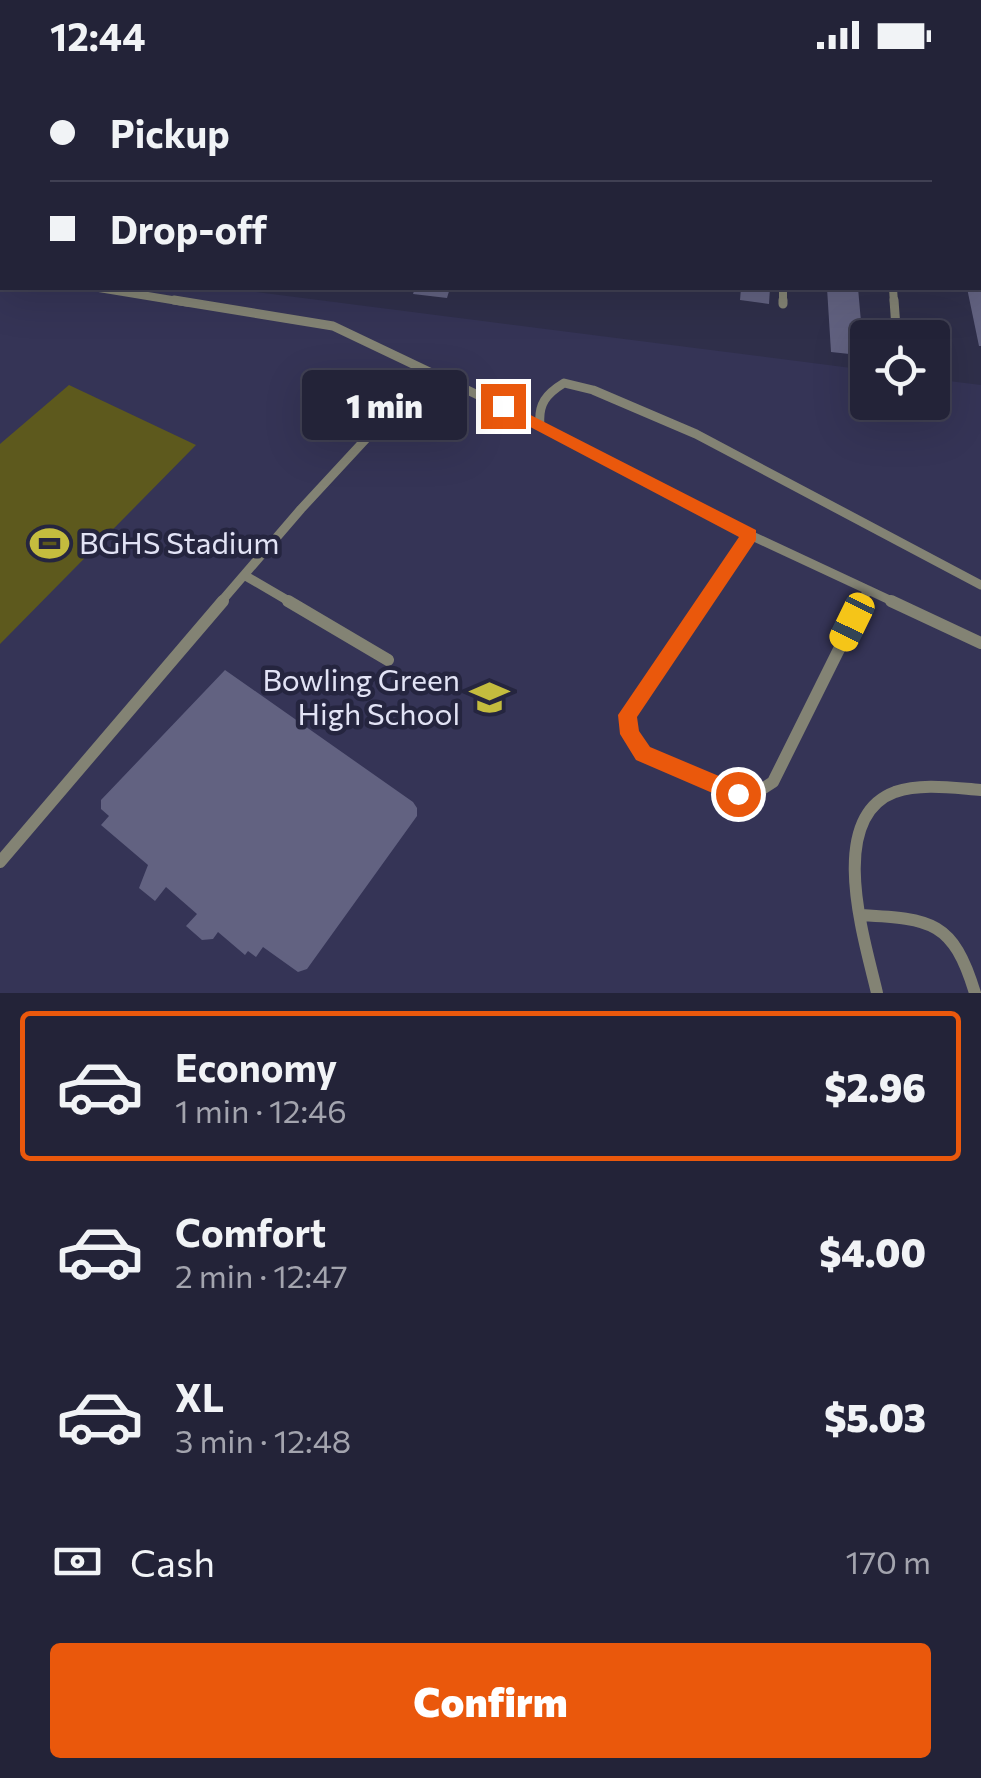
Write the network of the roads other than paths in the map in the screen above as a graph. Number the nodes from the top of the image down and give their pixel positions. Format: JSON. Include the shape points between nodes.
{"nodes":[{"id":1,"x":111,"y":290,"type":"edge"},
{"id":2,"x":783,"y":290,"type":"edge"},
{"id":3,"x":893,"y":290,"type":"edge"},
{"id":4,"x":783,"y":304,"type":"dead end"},
{"id":5,"x":895,"y":320,"type":"edge"},
{"id":6,"x":426,"y":374,"type":"junction"},
{"id":7,"x":540,"y":426,"type":"junction"},
{"id":8,"x":750,"y":535,"type":"junction"},
{"id":9,"x":244,"y":576,"type":"junction"},
{"id":10,"x":981,"y":584,"type":"edge"},
{"id":11,"x":868,"y":590,"type":"junction"},
{"id":12,"x":981,"y":644,"type":"edge"},
{"id":13,"x":388,"y":660,"type":"dead end"},
{"id":14,"x":981,"y":790,"type":"edge"},
{"id":15,"x":0,"y":862,"type":"edge"},
{"id":16,"x":861,"y":915,"type":"junction"},
{"id":17,"x":876,"y":993,"type":"edge"},
{"id":18,"x":976,"y":993,"type":"edge"}],
"edges":[{"from":1,"to":6,"type":"lane","via":[[333,326]]},
{"from":2,"to":4,"type":"lane"},
{"from":3,"to":5,"type":"lane"},
{"from":6,"to":7,"type":"lane"},
{"from":6,"to":9,"type":"lane"},
{"from":7,"to":8,"type":"lane"},
{"from":7,"to":10,"type":"lane","via":[[538,408],[546,393],[564,383],[593,390],[696,434]]},
{"from":8,"to":11,"type":"lane"},
{"from":8,"to":11,"type":"lane","via":[[627,715],[643,754],[738,794],[773,782]]},
{"from":9,"to":13,"type":"lane"},
{"from":9,"to":15,"type":"lane"},
{"from":11,"to":12,"type":"lane"},
{"from":14,"to":16,"type":"lane","via":[[915,789],[877,800],[858,831],[852,871]]},
{"from":16,"to":17,"type":"lane"},
{"from":16,"to":18,"type":"lane","via":[[938,924],[966,958]]}]}
